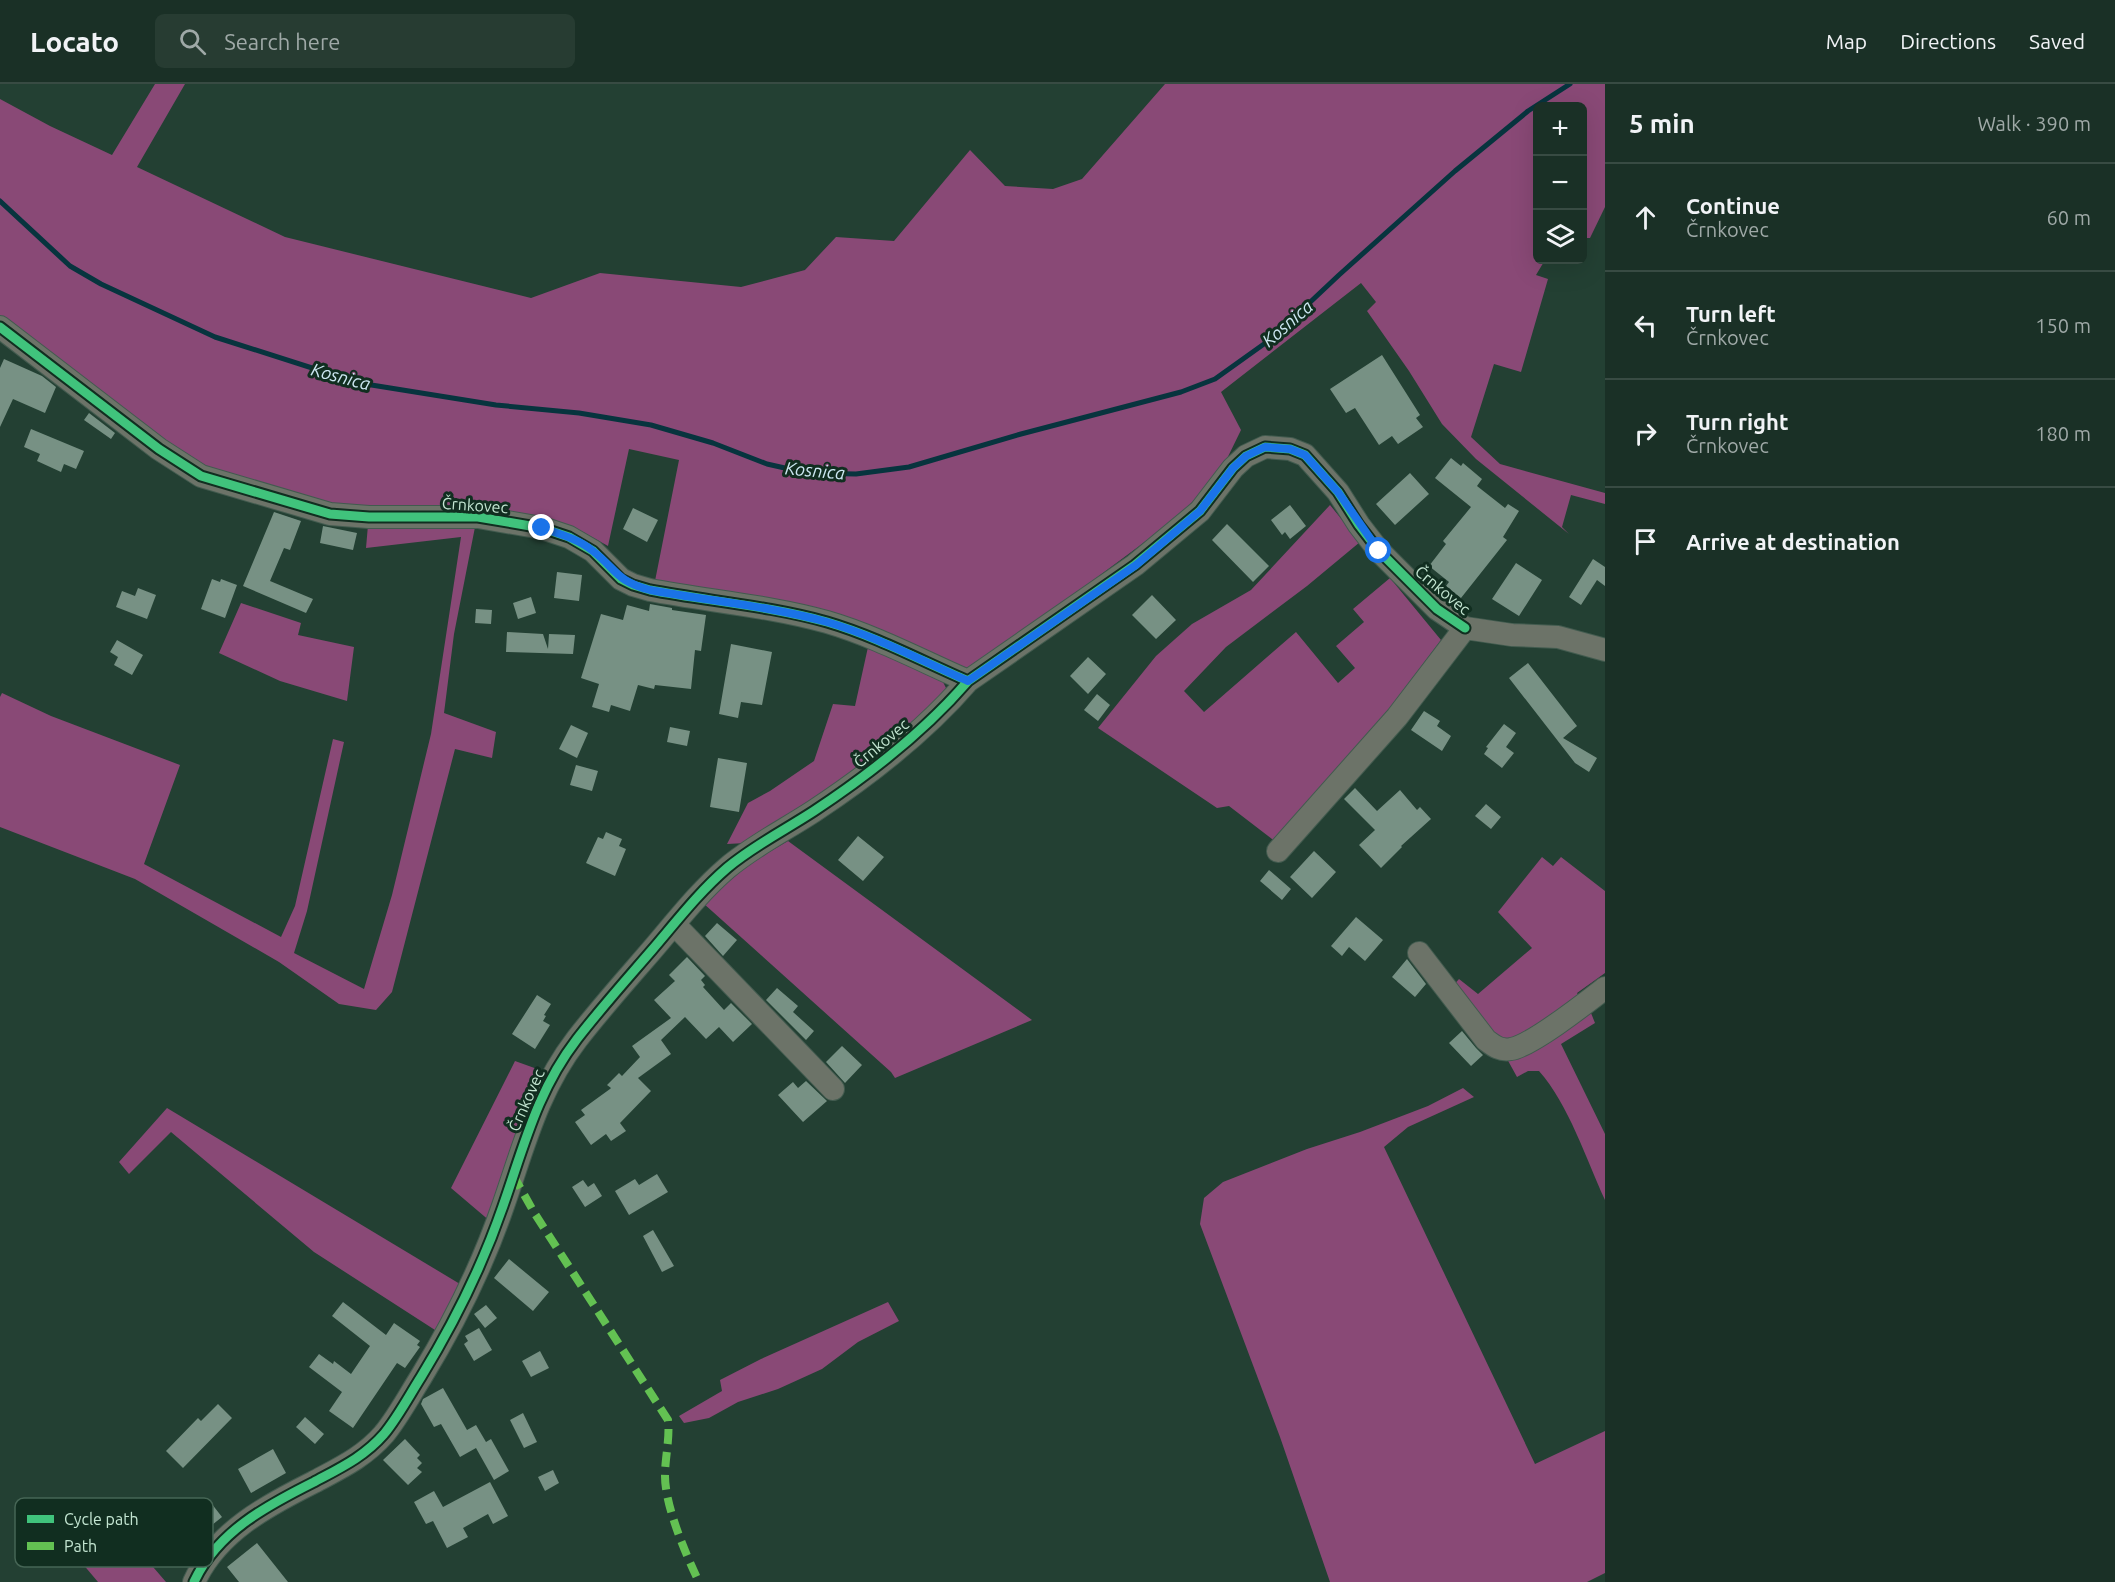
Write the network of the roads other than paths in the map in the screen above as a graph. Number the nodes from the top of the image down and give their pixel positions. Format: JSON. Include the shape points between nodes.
{"nodes":[{"id":1,"x":0,"y":327,"type":"edge"},
{"id":2,"x":1465,"y":628,"type":"junction"},
{"id":3,"x":1605,"y":650,"type":"edge"},
{"id":4,"x":968,"y":681,"type":"junction"},
{"id":5,"x":1278,"y":851,"type":"dead end"},
{"id":6,"x":674,"y":924,"type":"junction"},
{"id":7,"x":1419,"y":953,"type":"dead end"},
{"id":8,"x":1605,"y":988,"type":"edge"},
{"id":9,"x":833,"y":1089,"type":"dead end"},
{"id":10,"x":213,"y":1552,"type":"edge"},
{"id":11,"x":202,"y":1567,"type":"edge"},
{"id":12,"x":194,"y":1582,"type":"edge"}],
"edges":[{"from":1,"to":4,"type":"street","name":"Črnkovec","via":[[159,449],[201,476],[330,514],[478,517],[542,528],[593,551],[621,579],[633,585],[827,622]]},
{"from":2,"to":3,"type":"street","name":"Črnkovec","via":[[1558,637]]},
{"from":2,"to":4,"type":"street","name":"Črnkovec","via":[[1437,609],[1379,551],[1338,492],[1305,455],[1265,447],[1246,456],[1200,511],[1136,565]]},
{"from":2,"to":5,"type":"street","name":"Črnkovec","via":[[1397,717]]},
{"from":4,"to":6,"type":"street","name":"Črnkovec","via":[[887,759],[727,868]]},
{"from":6,"to":9,"type":"street"},
{"from":6,"to":10,"type":"street","name":"Črnkovec","via":[[575,1041],[543,1092],[488,1249],[460,1309],[384,1434],[343,1468],[252,1515]]},
{"from":7,"to":8,"type":"street","via":[[1486,1040],[1504,1050],[1517,1048],[1540,1034]]},
{"from":11,"to":12,"type":"street","name":"Črnkovec"}]}
